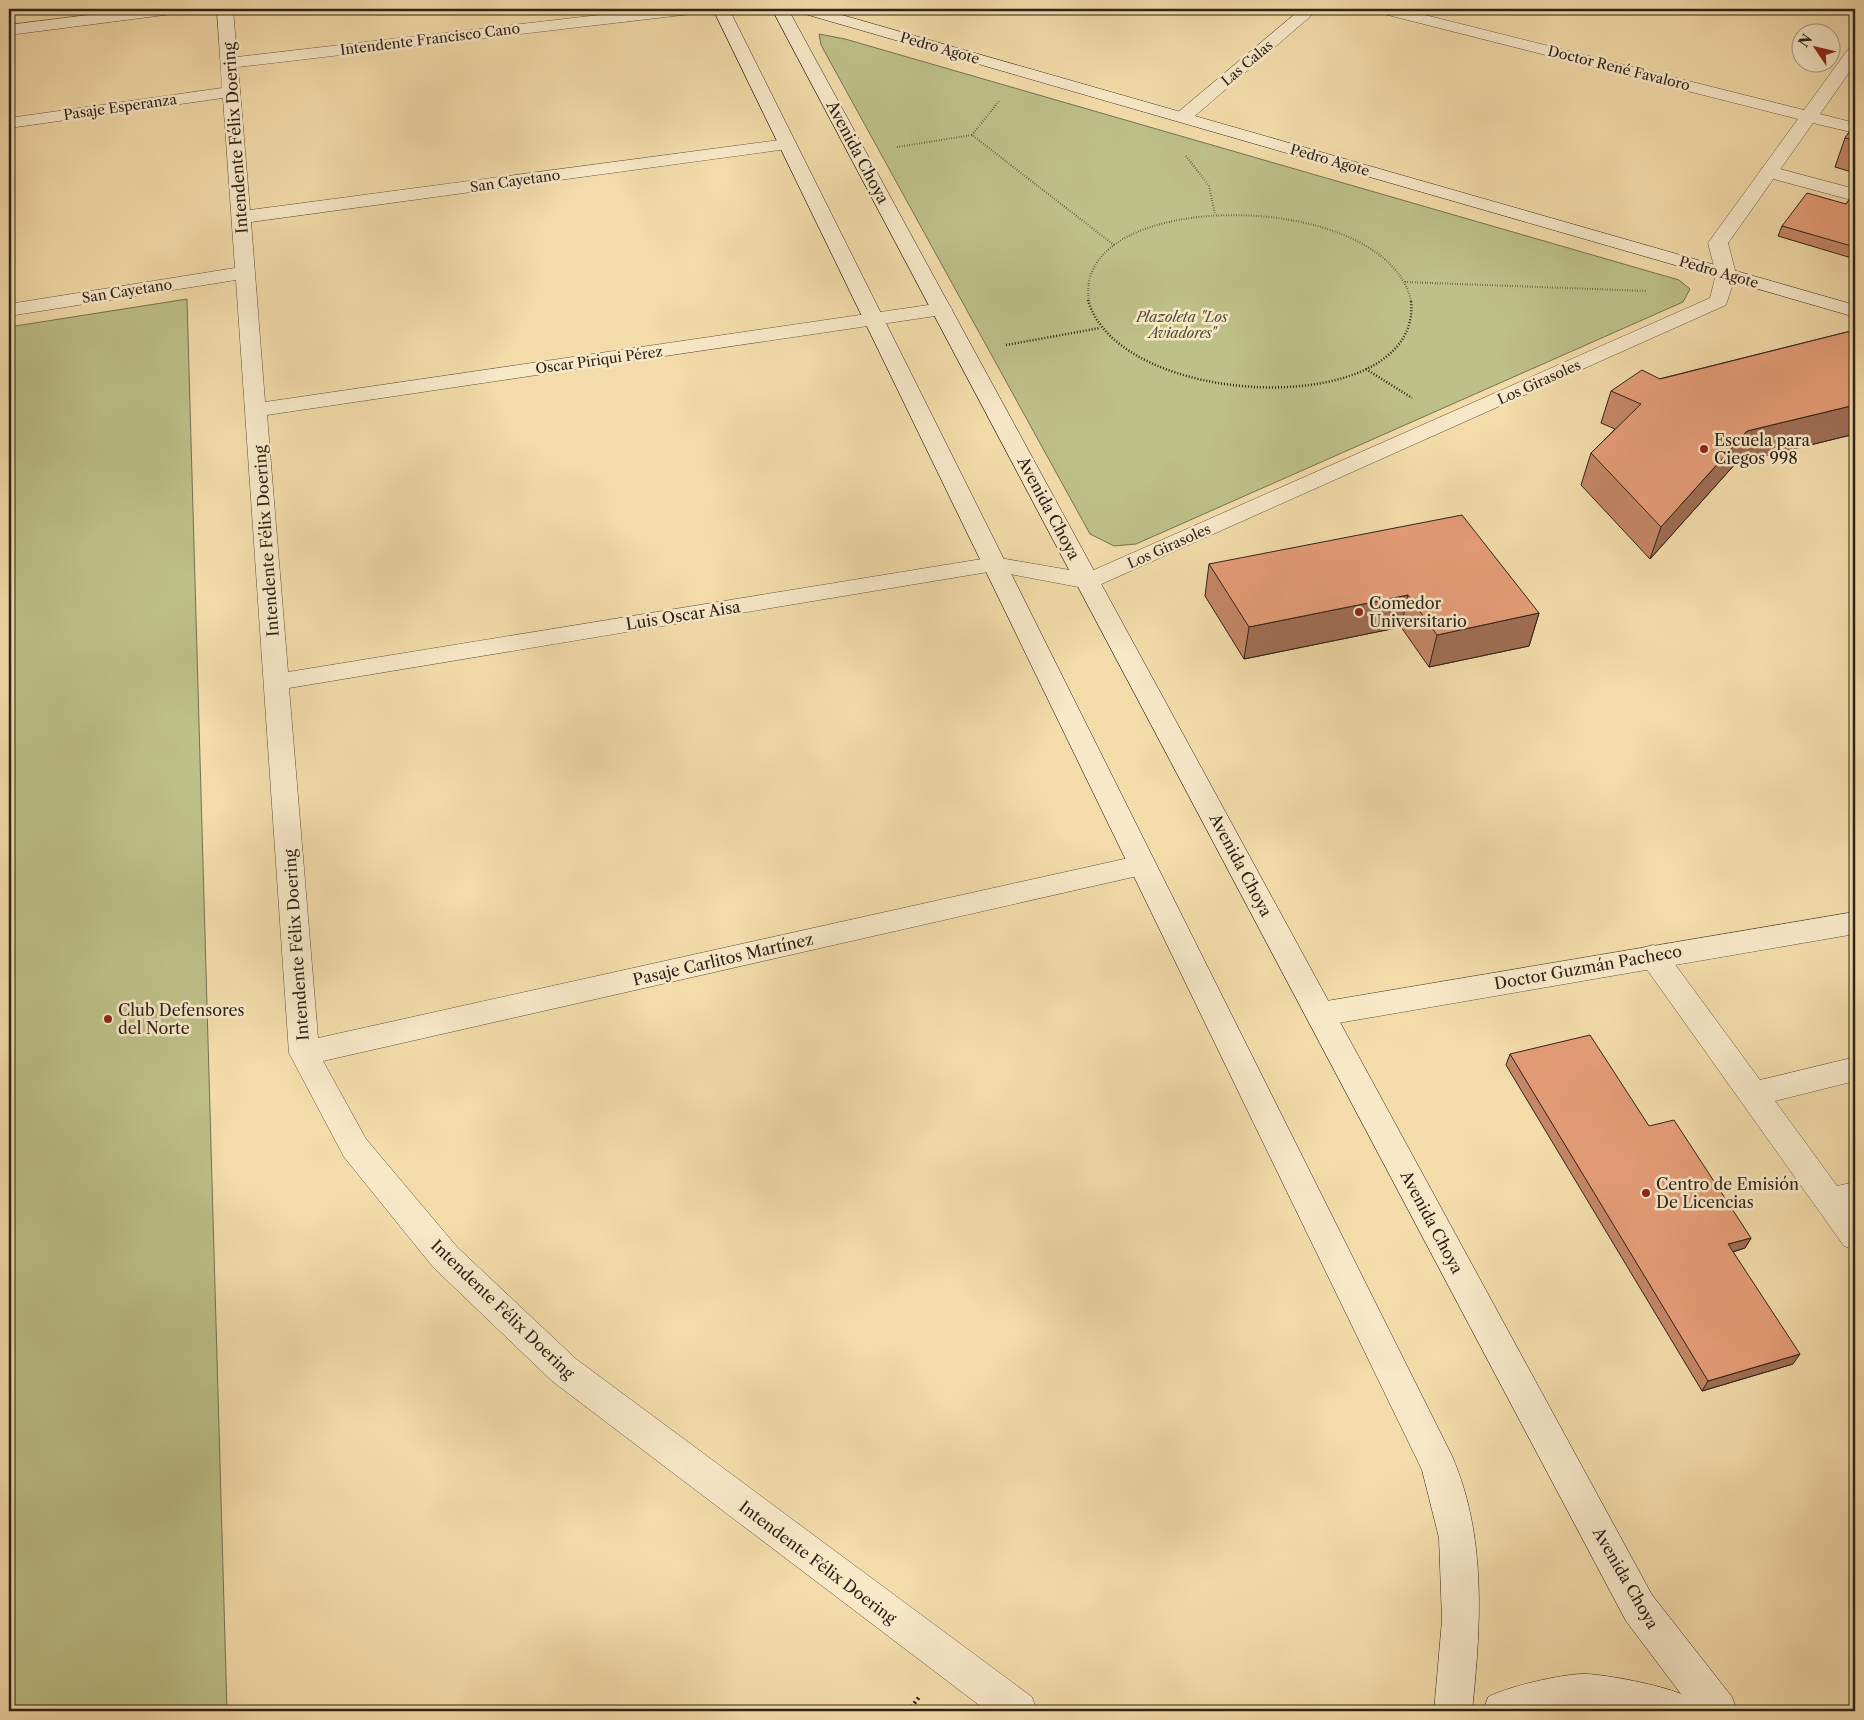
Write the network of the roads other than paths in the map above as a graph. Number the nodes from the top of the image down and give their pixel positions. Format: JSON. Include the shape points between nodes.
{"nodes":[{"id":1,"x":172,"y":9,"type":"edge"},
{"id":2,"x":225,"y":9,"type":"edge"},
{"id":3,"x":691,"y":9,"type":"edge"},
{"id":4,"x":721,"y":9,"type":"edge"},
{"id":5,"x":780,"y":9,"type":"edge"},
{"id":6,"x":804,"y":9,"type":"edge"},
{"id":7,"x":1311,"y":9,"type":"edge"},
{"id":8,"x":1382,"y":9,"type":"edge"},
{"id":9,"x":9,"y":30,"type":"edge"},
{"id":10,"x":1855,"y":52,"type":"edge"},
{"id":11,"x":229,"y":63,"type":"junction"},
{"id":12,"x":232,"y":92,"type":"junction"},
{"id":13,"x":1809,"y":116,"type":"junction"},
{"id":14,"x":1182,"y":117,"type":"junction"},
{"id":15,"x":9,"y":123,"type":"edge"},
{"id":16,"x":1855,"y":128,"type":"edge"},
{"id":17,"x":787,"y":144,"type":"junction"},
{"id":18,"x":1769,"y":172,"type":"junction"},
{"id":19,"x":1855,"y":195,"type":"edge"},
{"id":20,"x":242,"y":217,"type":"junction"},
{"id":21,"x":246,"y":272,"type":"junction"},
{"id":22,"x":1726,"y":274,"type":"junction"},
{"id":23,"x":942,"y":309,"type":"junction"},
{"id":24,"x":9,"y":310,"type":"edge"},
{"id":25,"x":1855,"y":311,"type":"edge"},
{"id":26,"x":874,"y":319,"type":"junction"},
{"id":27,"x":256,"y":410,"type":"junction"},
{"id":28,"x":994,"y":564,"type":"junction"},
{"id":29,"x":1089,"y":582,"type":"junction"},
{"id":30,"x":277,"y":682,"type":"junction"},
{"id":31,"x":1142,"y":865,"type":"junction"},
{"id":32,"x":1855,"y":923,"type":"edge"},
{"id":33,"x":1653,"y":956,"type":"junction"},
{"id":34,"x":1321,"y":1014,"type":"junction"},
{"id":35,"x":304,"y":1053,"type":"junction"},
{"id":36,"x":1855,"y":1069,"type":"edge"},
{"id":37,"x":1754,"y":1094,"type":"junction"},
{"id":38,"x":1843,"y":1198,"type":"edge"},
{"id":39,"x":1855,"y":1236,"type":"edge"},
{"id":40,"x":1018,"y":1711,"type":"edge"},
{"id":41,"x":1453,"y":1711,"type":"edge"},
{"id":42,"x":1502,"y":1711,"type":"edge"},
{"id":43,"x":1676,"y":1711,"type":"edge"},
{"id":44,"x":1718,"y":1711,"type":"edge"}],
"edges":[{"from":1,"to":9,"type":"street"},
{"from":2,"to":11,"type":"street","name":"Intendente Félix Doering"},
{"from":3,"to":11,"type":"street","name":"Intendente Francisco Cano"},
{"from":4,"to":17,"type":"street"},
{"from":5,"to":23,"type":"street","name":"Avenida Choya"},
{"from":6,"to":14,"type":"street","name":"Pedro Agote"},
{"from":7,"to":14,"type":"street","name":"Las Calas"},
{"from":8,"to":13,"type":"street","name":"Doctor René Favaloro"},
{"from":10,"to":13,"type":"street","name":"Los Girasoles"},
{"from":11,"to":12,"type":"street","name":"Intendente Félix Doering"},
{"from":12,"to":15,"type":"street","name":"Pasaje Esperanza"},
{"from":12,"to":20,"type":"street","name":"Intendente Félix Doering"},
{"from":13,"to":16,"type":"street","name":"Doctor René Favaloro"},
{"from":13,"to":18,"type":"street","name":"Los Girasoles"},
{"from":14,"to":22,"type":"street","name":"Pedro Agote"},
{"from":17,"to":20,"type":"street","name":"San Cayetano"},
{"from":17,"to":26,"type":"street"},
{"from":18,"to":19,"type":"street"},
{"from":18,"to":22,"type":"street","name":"Los Girasoles","via":[[1718,243]]},
{"from":20,"to":21,"type":"street","name":"Intendente Félix Doering"},
{"from":21,"to":24,"type":"street","name":"San Cayetano"},
{"from":21,"to":27,"type":"street","name":"Intendente Félix Doering"},
{"from":22,"to":25,"type":"street","name":"Pedro Agote"},
{"from":22,"to":29,"type":"street","name":"Los Girasoles","via":[[1719,301]]},
{"from":23,"to":26,"type":"street","name":"Oscar Piriqui Pérez"},
{"from":23,"to":29,"type":"street","name":"Avenida Choya"},
{"from":26,"to":27,"type":"street","name":"Oscar Piriqui Pérez"},
{"from":26,"to":28,"type":"street"},
{"from":27,"to":30,"type":"street","name":"Intendente Félix Doering"},
{"from":28,"to":29,"type":"street","name":"Luis Oscar Aisa"},
{"from":28,"to":30,"type":"street","name":"Luis Oscar Aisa"},
{"from":28,"to":31,"type":"street"},
{"from":29,"to":34,"type":"street","name":"Avenida Choya"},
{"from":30,"to":35,"type":"street","name":"Intendente Félix Doering"},
{"from":31,"to":35,"type":"street","name":"Pasaje Carlitos Martínez"},
{"from":31,"to":41,"type":"street","via":[[1439,1468],[1457,1538],[1461,1620]]},
{"from":32,"to":33,"type":"street","name":"Doctor Guzmán Pacheco"},
{"from":33,"to":34,"type":"street","name":"Doctor Guzmán Pacheco"},
{"from":33,"to":37,"type":"street"},
{"from":34,"to":44,"type":"street","name":"Avenida Choya","via":[[1639,1608]]},
{"from":35,"to":40,"type":"street","name":"Intendente Félix Doering","via":[[355,1148],[445,1257],[564,1370]]},
{"from":36,"to":37,"type":"street"},
{"from":37,"to":38,"type":"street"},
{"from":38,"to":39,"type":"street"},
{"from":42,"to":43,"type":"street","via":[[1510,1706],[1585,1693],[1666,1706]]}]}
